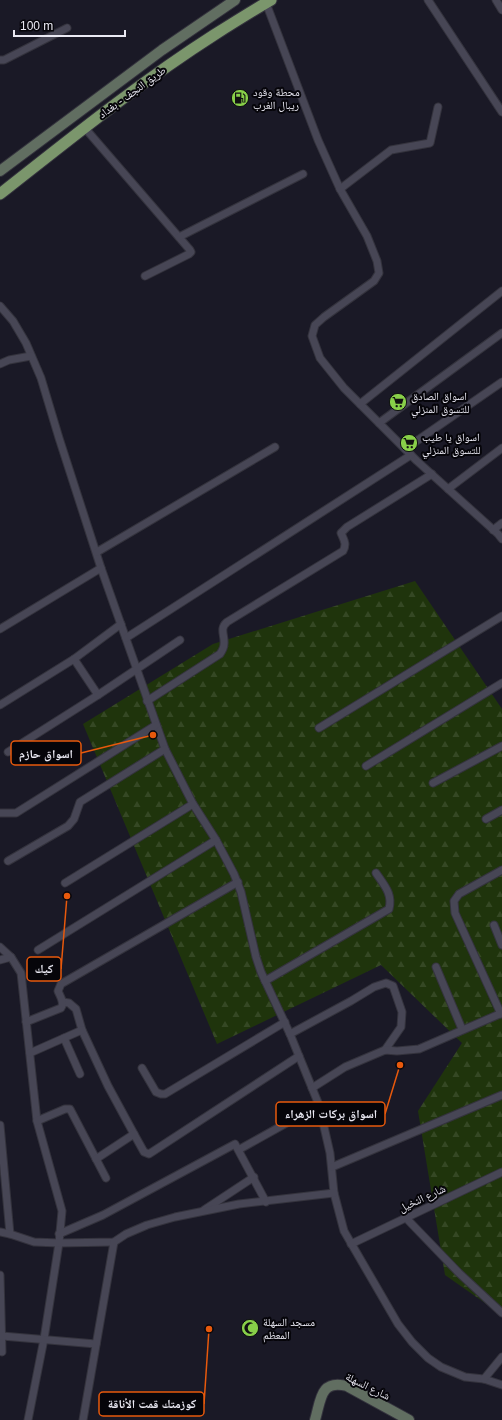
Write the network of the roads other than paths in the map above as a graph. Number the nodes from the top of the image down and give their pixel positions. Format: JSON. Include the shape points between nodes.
{"nodes":[{"id":1,"x":235,"y":0,"type":"edge"},
{"id":2,"x":428,"y":0,"type":"edge"},
{"id":3,"x":496,"y":0,"type":"edge"},
{"id":4,"x":268,"y":2,"type":"edge"},
{"id":5,"x":502,"y":10,"type":"edge"},
{"id":6,"x":67,"y":28,"type":"dead end"},
{"id":7,"x":0,"y":60,"type":"edge"},
{"id":8,"x":438,"y":107,"type":"dead end"},
{"id":9,"x":502,"y":112,"type":"edge"},
{"id":10,"x":84,"y":127,"type":"junction"},
{"id":11,"x":0,"y":171,"type":"edge"},
{"id":12,"x":303,"y":174,"type":"dead end"},
{"id":13,"x":340,"y":190,"type":"junction"},
{"id":14,"x":0,"y":194,"type":"edge"},
{"id":15,"x":179,"y":238,"type":"junction"},
{"id":16,"x":145,"y":276,"type":"dead end"},
{"id":17,"x":502,"y":291,"type":"edge"},
{"id":18,"x":0,"y":306,"type":"edge"},
{"id":19,"x":502,"y":333,"type":"edge"},
{"id":20,"x":32,"y":356,"type":"junction"},
{"id":21,"x":0,"y":364,"type":"edge"},
{"id":22,"x":502,"y":382,"type":"edge"},
{"id":23,"x":360,"y":404,"type":"junction"},
{"id":24,"x":379,"y":423,"type":"junction"},
{"id":25,"x":275,"y":447,"type":"dead end"},
{"id":26,"x":502,"y":448,"type":"edge"},
{"id":27,"x":405,"y":449,"type":"junction"},
{"id":28,"x":411,"y":455,"type":"junction"},
{"id":29,"x":432,"y":474,"type":"junction"},
{"id":30,"x":448,"y":489,"type":"junction"},
{"id":31,"x":502,"y":523,"type":"edge"},
{"id":32,"x":493,"y":530,"type":"junction"},
{"id":33,"x":502,"y":539,"type":"edge"},
{"id":34,"x":97,"y":552,"type":"junction"},
{"id":35,"x":102,"y":568,"type":"junction"},
{"id":36,"x":502,"y":616,"type":"edge"},
{"id":37,"x":121,"y":624,"type":"junction"},
{"id":38,"x":0,"y":629,"type":"edge"},
{"id":39,"x":126,"y":638,"type":"junction"},
{"id":40,"x":180,"y":640,"type":"dead end"},
{"id":41,"x":74,"y":659,"type":"junction"},
{"id":42,"x":137,"y":669,"type":"junction"},
{"id":43,"x":502,"y":683,"type":"edge"},
{"id":44,"x":98,"y":695,"type":"junction"},
{"id":45,"x":148,"y":701,"type":"junction"},
{"id":46,"x":0,"y":705,"type":"edge"},
{"id":47,"x":156,"y":725,"type":"junction"},
{"id":48,"x":319,"y":728,"type":"dead end"},
{"id":49,"x":502,"y":746,"type":"edge"},
{"id":50,"x":165,"y":749,"type":"junction"},
{"id":51,"x":8,"y":752,"type":"dead end"},
{"id":52,"x":366,"y":766,"type":"dead end"},
{"id":53,"x":433,"y":783,"type":"dead end"},
{"id":54,"x":193,"y":804,"type":"junction"},
{"id":55,"x":502,"y":810,"type":"edge"},
{"id":56,"x":0,"y":812,"type":"edge"},
{"id":57,"x":486,"y":819,"type":"dead end"},
{"id":58,"x":216,"y":840,"type":"junction"},
{"id":59,"x":8,"y":861,"type":"dead end"},
{"id":60,"x":502,"y":870,"type":"edge"},
{"id":61,"x":376,"y":873,"type":"dead end"},
{"id":62,"x":238,"y":882,"type":"junction"},
{"id":63,"x":65,"y":883,"type":"dead end"},
{"id":64,"x":494,"y":925,"type":"dead end"},
{"id":65,"x":502,"y":944,"type":"edge"},
{"id":66,"x":0,"y":948,"type":"edge"},
{"id":67,"x":38,"y":950,"type":"dead end"},
{"id":68,"x":11,"y":957,"type":"junction"},
{"id":69,"x":0,"y":960,"type":"edge"},
{"id":70,"x":436,"y":967,"type":"dead end"},
{"id":71,"x":265,"y":981,"type":"junction"},
{"id":72,"x":63,"y":1002,"type":"junction"},
{"id":73,"x":502,"y":1013,"type":"edge"},
{"id":74,"x":26,"y":1022,"type":"junction"},
{"id":75,"x":284,"y":1022,"type":"junction"},
{"id":76,"x":462,"y":1029,"type":"junction"},
{"id":77,"x":82,"y":1030,"type":"junction"},
{"id":78,"x":290,"y":1034,"type":"junction"},
{"id":79,"x":64,"y":1038,"type":"junction"},
{"id":80,"x":385,"y":1050,"type":"junction"},
{"id":81,"x":30,"y":1053,"type":"junction"},
{"id":82,"x":299,"y":1056,"type":"junction"},
{"id":83,"x":142,"y":1068,"type":"dead end"},
{"id":84,"x":80,"y":1074,"type":"dead end"},
{"id":85,"x":312,"y":1088,"type":"junction"},
{"id":86,"x":502,"y":1095,"type":"edge"},
{"id":87,"x":318,"y":1105,"type":"junction"},
{"id":88,"x":37,"y":1121,"type":"junction"},
{"id":89,"x":0,"y":1124,"type":"edge"},
{"id":90,"x":134,"y":1134,"type":"junction"},
{"id":91,"x":240,"y":1149,"type":"junction"},
{"id":92,"x":96,"y":1159,"type":"junction"},
{"id":93,"x":332,"y":1167,"type":"junction"},
{"id":94,"x":502,"y":1172,"type":"edge"},
{"id":95,"x":254,"y":1177,"type":"junction"},
{"id":96,"x":106,"y":1178,"type":"dead end"},
{"id":97,"x":334,"y":1193,"type":"junction"},
{"id":98,"x":266,"y":1202,"type":"junction"},
{"id":99,"x":200,"y":1212,"type":"junction"},
{"id":100,"x":406,"y":1218,"type":"junction"},
{"id":101,"x":0,"y":1232,"type":"edge"},
{"id":102,"x":10,"y":1234,"type":"junction"},
{"id":103,"x":59,"y":1234,"type":"junction"},
{"id":104,"x":114,"y":1242,"type":"junction"},
{"id":105,"x":59,"y":1243,"type":"junction"},
{"id":106,"x":351,"y":1244,"type":"junction"},
{"id":107,"x":0,"y":1275,"type":"edge"},
{"id":108,"x":502,"y":1313,"type":"edge"},
{"id":109,"x":2,"y":1336,"type":"junction"},
{"id":110,"x":44,"y":1339,"type":"junction"},
{"id":111,"x":96,"y":1344,"type":"junction"},
{"id":112,"x":2,"y":1352,"type":"dead end"},
{"id":113,"x":502,"y":1357,"type":"edge"},
{"id":114,"x":484,"y":1379,"type":"junction"},
{"id":115,"x":502,"y":1385,"type":"edge"},
{"id":116,"x":392,"y":1416,"type":"edge"},
{"id":117,"x":28,"y":1420,"type":"edge"},
{"id":118,"x":83,"y":1420,"type":"edge"},
{"id":119,"x":315,"y":1420,"type":"edge"},
{"id":120,"x":408,"y":1420,"type":"edge"}],
"edges":[{"from":1,"to":11,"type":"street","via":[[162,50]]},
{"from":2,"to":9,"type":"street"},
{"from":3,"to":5,"type":"street"},
{"from":4,"to":10,"type":"main road","name":"طريق النجف - بغداد","via":[[179,58]]},
{"from":4,"to":13,"type":"street","via":[[318,140]]},
{"from":6,"to":7,"type":"street"},
{"from":8,"to":13,"type":"street","via":[[430,143],[391,150]]},
{"from":10,"to":14,"type":"main road","name":"طريق النجف - بغداد"},
{"from":10,"to":15,"type":"street"},
{"from":12,"to":15,"type":"street"},
{"from":13,"to":23,"type":"street","via":[[367,236],[378,261],[379,273],[374,281],[315,325],[312,336],[320,358]]},
{"from":15,"to":16,"type":"street","via":[[190,253]]},
{"from":17,"to":23,"type":"street"},
{"from":18,"to":20,"type":"street","via":[[13,321]]},
{"from":19,"to":24,"type":"street"},
{"from":20,"to":21,"type":"street"},
{"from":20,"to":34,"type":"street"},
{"from":22,"to":27,"type":"street"},
{"from":23,"to":24,"type":"street"},
{"from":24,"to":27,"type":"street"},
{"from":25,"to":34,"type":"street"},
{"from":26,"to":30,"type":"street"},
{"from":27,"to":28,"type":"street"},
{"from":28,"to":29,"type":"street"},
{"from":28,"to":39,"type":"street"},
{"from":29,"to":30,"type":"street"},
{"from":29,"to":45,"type":"street","via":[[347,527],[341,533],[346,542],[343,551],[224,625],[224,646],[220,654]]},
{"from":30,"to":32,"type":"street"},
{"from":31,"to":32,"type":"street"},
{"from":32,"to":33,"type":"street"},
{"from":34,"to":35,"type":"street"},
{"from":35,"to":37,"type":"street"},
{"from":35,"to":38,"type":"street"},
{"from":36,"to":48,"type":"street"},
{"from":37,"to":39,"type":"street"},
{"from":37,"to":41,"type":"street"},
{"from":39,"to":42,"type":"street"},
{"from":40,"to":42,"type":"street"},
{"from":41,"to":44,"type":"street"},
{"from":41,"to":46,"type":"street"},
{"from":42,"to":44,"type":"street"},
{"from":42,"to":45,"type":"street"},
{"from":43,"to":52,"type":"street"},
{"from":44,"to":51,"type":"street"},
{"from":45,"to":47,"type":"street"},
{"from":47,"to":50,"type":"street"},
{"from":47,"to":56,"type":"street","via":[[16,813]]},
{"from":49,"to":53,"type":"street"},
{"from":50,"to":54,"type":"street"},
{"from":50,"to":59,"type":"street","via":[[80,802],[74,820],[68,826]]},
{"from":54,"to":58,"type":"street"},
{"from":54,"to":63,"type":"street"},
{"from":55,"to":57,"type":"street"},
{"from":58,"to":62,"type":"street"},
{"from":58,"to":67,"type":"street"},
{"from":60,"to":73,"type":"street","via":[[459,894],[454,901],[455,912]]},
{"from":61,"to":71,"type":"street","via":[[390,894],[389,908]]},
{"from":62,"to":71,"type":"street","via":[[256,957]]},
{"from":62,"to":72,"type":"street","via":[[61,984],[58,991]]},
{"from":64,"to":65,"type":"street"},
{"from":66,"to":68,"type":"street"},
{"from":68,"to":69,"type":"street"},
{"from":68,"to":74,"type":"street","via":[[21,973]]},
{"from":70,"to":76,"type":"street"},
{"from":71,"to":75,"type":"street"},
{"from":72,"to":74,"type":"street","via":[[61,1008]]},
{"from":72,"to":77,"type":"street","via":[[76,1009]]},
{"from":73,"to":76,"type":"street"},
{"from":74,"to":81,"type":"street"},
{"from":75,"to":78,"type":"street"},
{"from":75,"to":83,"type":"street","via":[[165,1094],[156,1092]]},
{"from":76,"to":80,"type":"street","via":[[419,1048]]},
{"from":77,"to":79,"type":"street"},
{"from":77,"to":90,"type":"street"},
{"from":78,"to":80,"type":"street","via":[[374,987],[386,983],[393,986],[402,1012],[401,1027]]},
{"from":78,"to":82,"type":"street"},
{"from":79,"to":81,"type":"street"},
{"from":79,"to":84,"type":"street"},
{"from":80,"to":85,"type":"street","via":[[345,1066]]},
{"from":81,"to":88,"type":"street"},
{"from":82,"to":85,"type":"street"},
{"from":82,"to":90,"type":"street","via":[[149,1154],[144,1152]]},
{"from":85,"to":87,"type":"street"},
{"from":86,"to":93,"type":"street"},
{"from":87,"to":91,"type":"street"},
{"from":87,"to":93,"type":"street"},
{"from":88,"to":92,"type":"street","via":[[70,1109]]},
{"from":88,"to":103,"type":"street","via":[[62,1212]]},
{"from":89,"to":102,"type":"street"},
{"from":90,"to":92,"type":"street"},
{"from":91,"to":95,"type":"street"},
{"from":91,"to":103,"type":"street","via":[[235,1144],[103,1215]]},
{"from":92,"to":96,"type":"street"},
{"from":93,"to":97,"type":"street"},
{"from":94,"to":100,"type":"street","name":"شارع النخيل"},
{"from":95,"to":98,"type":"street"},
{"from":95,"to":99,"type":"street"},
{"from":97,"to":98,"type":"street"},
{"from":97,"to":106,"type":"street","via":[[344,1231]]},
{"from":98,"to":99,"type":"street","via":[[239,1204]]},
{"from":99,"to":104,"type":"street","via":[[147,1225]]},
{"from":100,"to":106,"type":"street","name":"شارع النخيل"},
{"from":100,"to":108,"type":"street"},
{"from":101,"to":102,"type":"street"},
{"from":102,"to":105,"type":"street","via":[[34,1242]]},
{"from":103,"to":105,"type":"street"},
{"from":104,"to":105,"type":"street"},
{"from":104,"to":111,"type":"street"},
{"from":105,"to":110,"type":"street"},
{"from":106,"to":114,"type":"street","via":[[398,1324],[417,1347],[441,1367],[465,1377]]},
{"from":107,"to":109,"type":"street"},
{"from":109,"to":110,"type":"street"},
{"from":109,"to":112,"type":"street"},
{"from":110,"to":111,"type":"street"},
{"from":110,"to":117,"type":"street"},
{"from":111,"to":118,"type":"street"},
{"from":113,"to":114,"type":"street"},
{"from":114,"to":115,"type":"street"},
{"from":116,"to":119,"type":"street","name":"شارع السهلة","via":[[347,1386],[333,1384],[322,1395]]},
{"from":116,"to":120,"type":"street","name":"شارع السهلة"}]}
